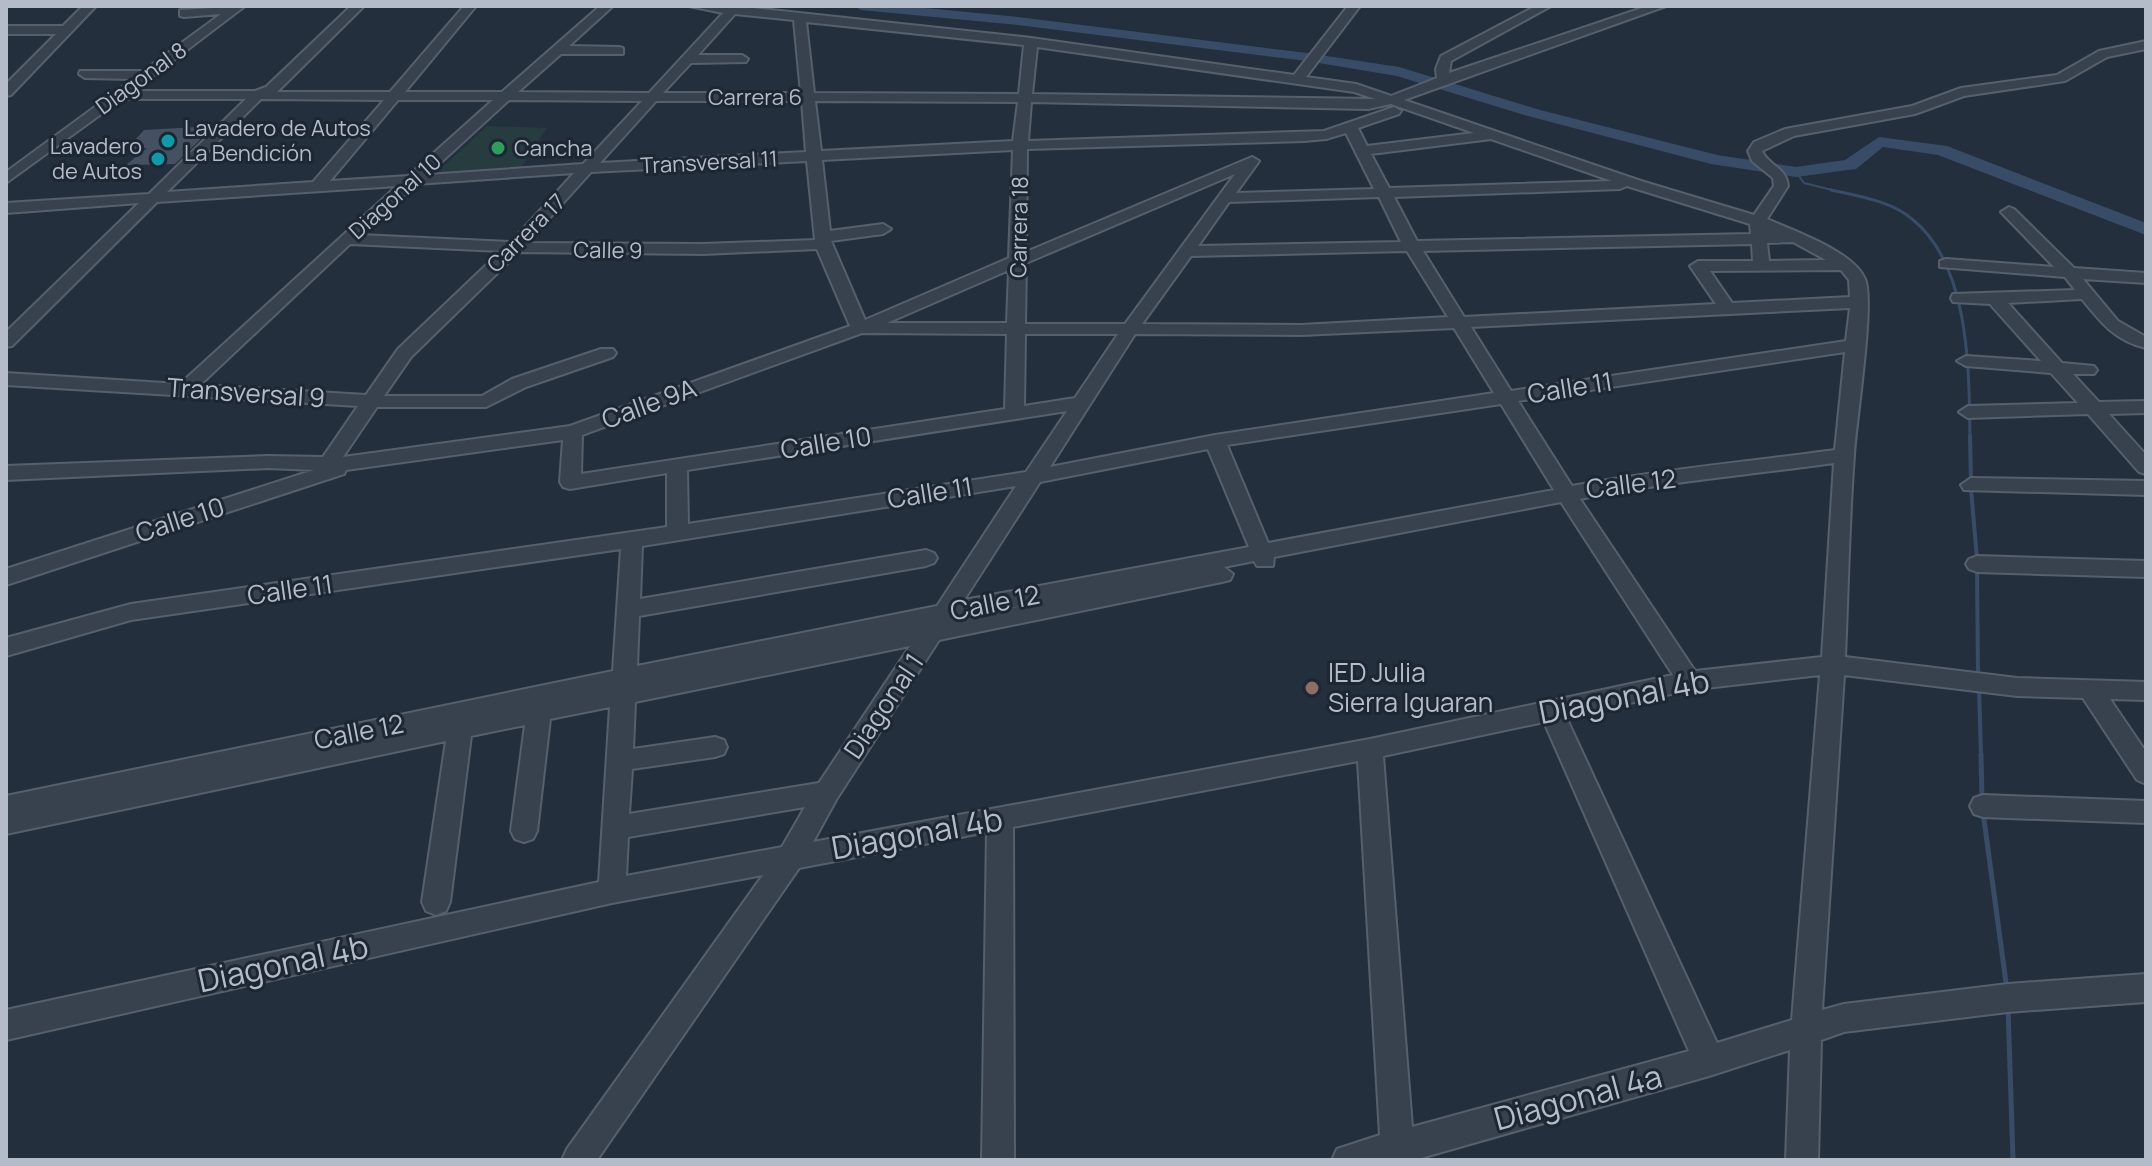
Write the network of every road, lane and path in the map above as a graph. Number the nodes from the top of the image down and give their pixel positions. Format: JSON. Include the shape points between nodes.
{"nodes":[{"id":1,"x":90,"y":6,"type":"edge"},
{"id":2,"x":340,"y":6,"type":"edge"},
{"id":3,"x":358,"y":6,"type":"edge"},
{"id":4,"x":470,"y":6,"type":"edge"},
{"id":5,"x":607,"y":6,"type":"edge"},
{"id":6,"x":695,"y":6,"type":"edge"},
{"id":7,"x":1354,"y":6,"type":"edge"},
{"id":8,"x":1545,"y":6,"type":"edge"},
{"id":9,"x":1660,"y":6,"type":"edge"},
{"id":10,"x":237,"y":7,"type":"edge"},
{"id":11,"x":733,"y":9,"type":"junction"},
{"id":12,"x":184,"y":13,"type":"dead end"},
{"id":13,"x":800,"y":18,"type":"junction"},
{"id":14,"x":6,"y":30,"type":"edge"},
{"id":15,"x":67,"y":30,"type":"junction"},
{"id":16,"x":1031,"y":42,"type":"junction"},
{"id":17,"x":2146,"y":45,"type":"edge"},
{"id":18,"x":557,"y":50,"type":"junction"},
{"id":19,"x":619,"y":51,"type":"dead end"},
{"id":20,"x":689,"y":59,"type":"junction"},
{"id":21,"x":742,"y":59,"type":"dead end"},
{"id":22,"x":85,"y":74,"type":"dead end"},
{"id":23,"x":144,"y":75,"type":"junction"},
{"id":24,"x":1444,"y":79,"type":"junction"},
{"id":25,"x":1297,"y":80,"type":"junction"},
{"id":26,"x":8,"y":87,"type":"edge"},
{"id":27,"x":1416,"y":89,"type":"junction"},
{"id":28,"x":117,"y":95,"type":"junction"},
{"id":29,"x":258,"y":95,"type":"junction"},
{"id":30,"x":394,"y":96,"type":"junction"},
{"id":31,"x":654,"y":97,"type":"junction"},
{"id":32,"x":808,"y":97,"type":"junction"},
{"id":33,"x":504,"y":98,"type":"junction"},
{"id":34,"x":1024,"y":98,"type":"junction"},
{"id":35,"x":1392,"y":100,"type":"junction"},
{"id":36,"x":1408,"y":106,"type":"junction"},
{"id":37,"x":1350,"y":127,"type":"junction"},
{"id":38,"x":1491,"y":136,"type":"junction"},
{"id":39,"x":1277,"y":137,"type":"junction"},
{"id":40,"x":1020,"y":145,"type":"junction"},
{"id":41,"x":1360,"y":151,"type":"junction"},
{"id":42,"x":815,"y":156,"type":"junction"},
{"id":43,"x":1252,"y":161,"type":"junction"},
{"id":44,"x":590,"y":168,"type":"junction"},
{"id":45,"x":6,"y":179,"type":"edge"},
{"id":46,"x":414,"y":179,"type":"junction"},
{"id":47,"x":1636,"y":184,"type":"junction"},
{"id":48,"x":319,"y":185,"type":"junction"},
{"id":49,"x":1383,"y":194,"type":"junction"},
{"id":50,"x":152,"y":198,"type":"junction"},
{"id":51,"x":1225,"y":198,"type":"junction"},
{"id":52,"x":6,"y":208,"type":"edge"},
{"id":53,"x":2009,"y":212,"type":"dead end"},
{"id":54,"x":1758,"y":221,"type":"junction"},
{"id":55,"x":883,"y":229,"type":"dead end"},
{"id":56,"x":1798,"y":238,"type":"junction"},
{"id":57,"x":346,"y":239,"type":"junction"},
{"id":58,"x":1757,"y":239,"type":"junction"},
{"id":59,"x":822,"y":241,"type":"junction"},
{"id":60,"x":1411,"y":245,"type":"junction"},
{"id":61,"x":513,"y":249,"type":"junction"},
{"id":62,"x":1187,"y":251,"type":"junction"},
{"id":63,"x":1018,"y":261,"type":"junction"},
{"id":64,"x":1946,"y":264,"type":"dead end"},
{"id":65,"x":1846,"y":265,"type":"junction"},
{"id":66,"x":1761,"y":266,"type":"junction"},
{"id":67,"x":2070,"y":273,"type":"junction"},
{"id":68,"x":2146,"y":278,"type":"edge"},
{"id":69,"x":2089,"y":294,"type":"junction"},
{"id":70,"x":1959,"y":298,"type":"dead end"},
{"id":71,"x":1995,"y":299,"type":"junction"},
{"id":72,"x":1859,"y":302,"type":"junction"},
{"id":73,"x":1727,"y":308,"type":"junction"},
{"id":74,"x":1459,"y":323,"type":"junction"},
{"id":75,"x":860,"y":328,"type":"junction"},
{"id":76,"x":1016,"y":329,"type":"junction"},
{"id":77,"x":1130,"y":329,"type":"junction"},
{"id":78,"x":6,"y":342,"type":"edge"},
{"id":79,"x":2146,"y":343,"type":"edge"},
{"id":80,"x":1857,"y":345,"type":"junction"},
{"id":81,"x":607,"y":353,"type":"dead end"},
{"id":82,"x":1966,"y":361,"type":"dead end"},
{"id":83,"x":2057,"y":368,"type":"junction"},
{"id":84,"x":2088,"y":370,"type":"dead end"},
{"id":85,"x":6,"y":379,"type":"edge"},
{"id":86,"x":185,"y":389,"type":"junction"},
{"id":87,"x":1506,"y":397,"type":"junction"},
{"id":88,"x":370,"y":401,"type":"junction"},
{"id":89,"x":1081,"y":403,"type":"junction"},
{"id":90,"x":2146,"y":407,"type":"edge"},
{"id":91,"x":2094,"y":410,"type":"junction"},
{"id":92,"x":1968,"y":412,"type":"dead end"},
{"id":93,"x":1014,"y":414,"type":"junction"},
{"id":94,"x":573,"y":432,"type":"junction"},
{"id":95,"x":1215,"y":441,"type":"junction"},
{"id":96,"x":1844,"y":455,"type":"junction"},
{"id":97,"x":268,"y":462,"type":"junction"},
{"id":98,"x":329,"y":463,"type":"junction"},
{"id":99,"x":353,"y":464,"type":"junction"},
{"id":100,"x":677,"y":466,"type":"junction"},
{"id":101,"x":2146,"y":467,"type":"edge"},
{"id":102,"x":6,"y":473,"type":"edge"},
{"id":103,"x":1034,"y":477,"type":"junction"},
{"id":104,"x":1971,"y":485,"type":"dead end"},
{"id":105,"x":2146,"y":488,"type":"edge"},
{"id":106,"x":251,"y":497,"type":"junction"},
{"id":107,"x":1569,"y":498,"type":"junction"},
{"id":108,"x":678,"y":533,"type":"junction"},
{"id":109,"x":632,"y":540,"type":"junction"},
{"id":110,"x":926,"y":558,"type":"dead end"},
{"id":111,"x":1264,"y":558,"type":"junction"},
{"id":112,"x":1977,"y":564,"type":"dead end"},
{"id":113,"x":2146,"y":569,"type":"edge"},
{"id":114,"x":6,"y":577,"type":"edge"},
{"id":115,"x":626,"y":610,"type":"junction"},
{"id":116,"x":947,"y":612,"type":"junction"},
{"id":117,"x":932,"y":633,"type":"junction"},
{"id":118,"x":6,"y":647,"type":"edge"},
{"id":119,"x":1833,"y":665,"type":"junction"},
{"id":120,"x":1689,"y":681,"type":"junction"},
{"id":121,"x":623,"y":687,"type":"junction"},
{"id":122,"x":2091,"y":691,"type":"junction"},
{"id":123,"x":2146,"y":691,"type":"edge"},
{"id":124,"x":1551,"y":710,"type":"junction"},
{"id":125,"x":539,"y":712,"type":"junction"},
{"id":126,"x":460,"y":728,"type":"junction"},
{"id":127,"x":396,"y":733,"type":"junction"},
{"id":128,"x":715,"y":747,"type":"dead end"},
{"id":129,"x":1370,"y":749,"type":"junction"},
{"id":130,"x":619,"y":761,"type":"junction"},
{"id":131,"x":2146,"y":773,"type":"edge"},
{"id":132,"x":827,"y":792,"type":"junction"},
{"id":133,"x":1983,"y":806,"type":"dead end"},
{"id":134,"x":6,"y":807,"type":"edge"},
{"id":135,"x":36,"y":808,"type":"junction"},
{"id":136,"x":2146,"y":812,"type":"edge"},
{"id":137,"x":1000,"y":819,"type":"junction"},
{"id":138,"x":6,"y":823,"type":"edge"},
{"id":139,"x":616,"y":828,"type":"junction"},
{"id":140,"x":524,"y":831,"type":"dead end"},
{"id":141,"x":791,"y":857,"type":"junction"},
{"id":142,"x":612,"y":891,"type":"junction"},
{"id":143,"x":436,"y":902,"type":"dead end"},
{"id":144,"x":2146,"y":988,"type":"edge"},
{"id":145,"x":6,"y":1025,"type":"edge"},
{"id":146,"x":1806,"y":1028,"type":"junction"},
{"id":147,"x":1709,"y":1061,"type":"junction"},
{"id":148,"x":1398,"y":1154,"type":"edge"},
{"id":149,"x":578,"y":1160,"type":"edge"},
{"id":150,"x":998,"y":1160,"type":"edge"},
{"id":151,"x":1348,"y":1160,"type":"edge"},
{"id":152,"x":1802,"y":1160,"type":"edge"}],
"edges":[{"from":1,"to":15,"type":"street"},
{"from":2,"to":29,"type":"street","via":[[257,89]]},
{"from":3,"to":29,"type":"street","via":[[271,90]]},
{"from":4,"to":30,"type":"street"},
{"from":5,"to":18,"type":"street","name":"Diagonal 10"},
{"from":6,"to":11,"type":"street"},
{"from":7,"to":25,"type":"street"},
{"from":8,"to":24,"type":"street","via":[[1445,59]]},
{"from":9,"to":24,"type":"street"},
{"from":10,"to":12,"type":"street"},
{"from":10,"to":23,"type":"street","name":"Diagonal 8"},
{"from":11,"to":13,"type":"street"},
{"from":11,"to":20,"type":"street","name":"Carrera 17"},
{"from":13,"to":16,"type":"street"},
{"from":13,"to":32,"type":"street"},
{"from":14,"to":15,"type":"street"},
{"from":15,"to":26,"type":"street"},
{"from":16,"to":25,"type":"street"},
{"from":16,"to":34,"type":"street","name":"Carrera 18"},
{"from":17,"to":54,"type":"street","via":[[2103,54],[2060,78],[1961,92],[1915,110],[1774,138],[1755,151],[1780,176],[1781,186]]},
{"from":18,"to":19,"type":"street"},
{"from":18,"to":33,"type":"street","name":"Diagonal 10"},
{"from":20,"to":21,"type":"street"},
{"from":20,"to":31,"type":"street","name":"Carrera 17"},
{"from":22,"to":23,"type":"street"},
{"from":23,"to":28,"type":"street","name":"Diagonal 8"},
{"from":24,"to":27,"type":"street"},
{"from":25,"to":35,"type":"street","via":[[1356,88]]},
{"from":27,"to":35,"type":"street"},
{"from":27,"to":38,"type":"street","via":[[1480,121]]},
{"from":28,"to":29,"type":"street","name":"Carrera 6"},
{"from":28,"to":45,"type":"street","name":"Diagonal 8"},
{"from":29,"to":30,"type":"street","name":"Carrera 6"},
{"from":29,"to":50,"type":"street"},
{"from":30,"to":33,"type":"street","name":"Carrera 6"},
{"from":30,"to":48,"type":"street"},
{"from":31,"to":32,"type":"street","name":"Carrera 6"},
{"from":31,"to":33,"type":"street","name":"Carrera 6"},
{"from":31,"to":44,"type":"street","name":"Carrera 17"},
{"from":32,"to":34,"type":"street","name":"Carrera 6"},
{"from":32,"to":42,"type":"street"},
{"from":33,"to":46,"type":"street","name":"Diagonal 10"},
{"from":34,"to":35,"type":"street","name":"Carrera 6","via":[[1368,105]]},
{"from":34,"to":40,"type":"street","name":"Carrera 18"},
{"from":35,"to":36,"type":"street"},
{"from":36,"to":37,"type":"street","name":"Transversal 11"},
{"from":36,"to":38,"type":"street"},
{"from":37,"to":39,"type":"street","name":"Transversal 11","via":[[1326,135]]},
{"from":37,"to":41,"type":"street"},
{"from":38,"to":41,"type":"street"},
{"from":38,"to":47,"type":"street"},
{"from":39,"to":40,"type":"street","name":"Transversal 11"},
{"from":39,"to":43,"type":"street","name":"Diagonal 1"},
{"from":40,"to":42,"type":"street","name":"Transversal 11"},
{"from":40,"to":63,"type":"street","name":"Carrera 18"},
{"from":41,"to":49,"type":"street"},
{"from":42,"to":44,"type":"street","name":"Transversal 11"},
{"from":42,"to":59,"type":"street"},
{"from":43,"to":51,"type":"street","name":"Diagonal 1"},
{"from":43,"to":63,"type":"street","name":"Calle 9A"},
{"from":44,"to":46,"type":"street","name":"Transversal 11"},
{"from":44,"to":61,"type":"street","name":"Carrera 17"},
{"from":46,"to":48,"type":"street","name":"Transversal 11"},
{"from":46,"to":57,"type":"street","name":"Diagonal 10"},
{"from":47,"to":49,"type":"street"},
{"from":47,"to":54,"type":"street"},
{"from":48,"to":50,"type":"street","name":"Transversal 11"},
{"from":49,"to":51,"type":"street"},
{"from":49,"to":60,"type":"street"},
{"from":50,"to":52,"type":"street","name":"Transversal 11"},
{"from":50,"to":78,"type":"street"},
{"from":51,"to":62,"type":"street","name":"Diagonal 1"},
{"from":53,"to":67,"type":"street"},
{"from":54,"to":56,"type":"street"},
{"from":54,"to":58,"type":"street"},
{"from":55,"to":59,"type":"street","name":"Calle 9"},
{"from":56,"to":58,"type":"street"},
{"from":56,"to":65,"type":"street"},
{"from":57,"to":61,"type":"street","name":"Calle 9"},
{"from":57,"to":86,"type":"street","name":"Diagonal 10"},
{"from":58,"to":60,"type":"street"},
{"from":58,"to":66,"type":"street"},
{"from":59,"to":61,"type":"street","name":"Calle 9","via":[[720,251]]},
{"from":59,"to":75,"type":"street"},
{"from":60,"to":62,"type":"street"},
{"from":60,"to":74,"type":"street"},
{"from":61,"to":88,"type":"street","name":"Carrera 17","via":[[404,353]]},
{"from":62,"to":77,"type":"street","name":"Diagonal 1"},
{"from":63,"to":75,"type":"street","name":"Calle 9A"},
{"from":63,"to":76,"type":"street","name":"Carrera 18"},
{"from":64,"to":67,"type":"street"},
{"from":65,"to":66,"type":"street"},
{"from":65,"to":72,"type":"street","via":[[1857,280]]},
{"from":66,"to":73,"type":"street","via":[[1698,266]]},
{"from":67,"to":68,"type":"street"},
{"from":67,"to":69,"type":"street"},
{"from":69,"to":71,"type":"street"},
{"from":69,"to":79,"type":"street","via":[[2112,325]]},
{"from":70,"to":71,"type":"street"},
{"from":71,"to":83,"type":"street"},
{"from":72,"to":73,"type":"street"},
{"from":72,"to":80,"type":"street"},
{"from":73,"to":74,"type":"street"},
{"from":74,"to":77,"type":"street","via":[[1301,330]]},
{"from":74,"to":87,"type":"street"},
{"from":75,"to":76,"type":"street"},
{"from":75,"to":94,"type":"street","name":"Calle 9A"},
{"from":76,"to":77,"type":"street"},
{"from":76,"to":93,"type":"street","name":"Carrera 18"},
{"from":77,"to":89,"type":"street","name":"Diagonal 1"},
{"from":80,"to":87,"type":"street","name":"Calle 11"},
{"from":80,"to":96,"type":"street"},
{"from":81,"to":88,"type":"street","name":"Transversal 9","via":[[519,383],[486,401]]},
{"from":82,"to":83,"type":"street"},
{"from":83,"to":84,"type":"street"},
{"from":83,"to":91,"type":"street"},
{"from":85,"to":86,"type":"street","name":"Transversal 9"},
{"from":86,"to":88,"type":"street","name":"Transversal 9"},
{"from":87,"to":95,"type":"street","name":"Calle 11"},
{"from":87,"to":107,"type":"street"},
{"from":88,"to":98,"type":"street","name":"Carrera 17"},
{"from":89,"to":93,"type":"street","name":"Calle 10"},
{"from":89,"to":103,"type":"street","name":"Diagonal 1"},
{"from":90,"to":91,"type":"street"},
{"from":91,"to":92,"type":"street"},
{"from":91,"to":101,"type":"street"},
{"from":93,"to":100,"type":"street","name":"Calle 10"},
{"from":94,"to":99,"type":"street","name":"Calle 9A"},
{"from":94,"to":100,"type":"street","name":"Calle 10","via":[[570,482]]},
{"from":95,"to":103,"type":"street","name":"Calle 11"},
{"from":95,"to":111,"type":"street"},
{"from":96,"to":107,"type":"street","name":"Calle 12"},
{"from":96,"to":119,"type":"street"},
{"from":97,"to":98,"type":"street","name":"Calle 9A"},
{"from":97,"to":102,"type":"street","name":"Calle 9A"},
{"from":97,"to":106,"type":"street"},
{"from":98,"to":99,"type":"street","name":"Calle 9A"},
{"from":99,"to":106,"type":"street","name":"Calle 10"},
{"from":100,"to":108,"type":"street"},
{"from":103,"to":108,"type":"street","name":"Calle 11"},
{"from":103,"to":116,"type":"street","name":"Diagonal 1"},
{"from":104,"to":105,"type":"street"},
{"from":106,"to":114,"type":"street","name":"Calle 10"},
{"from":107,"to":111,"type":"street","name":"Calle 12"},
{"from":107,"to":120,"type":"street"},
{"from":108,"to":109,"type":"street","name":"Calle 11"},
{"from":109,"to":115,"type":"street"},
{"from":109,"to":118,"type":"street","name":"Calle 11","via":[[131,612]]},
{"from":110,"to":115,"type":"street"},
{"from":111,"to":116,"type":"street","name":"Calle 12"},
{"from":111,"to":117,"type":"street","name":"Calle 12"},
{"from":112,"to":113,"type":"street"},
{"from":115,"to":121,"type":"street"},
{"from":116,"to":117,"type":"street","name":"Diagonal 1"},
{"from":116,"to":121,"type":"street","name":"Calle 12"},
{"from":117,"to":121,"type":"street","name":"Calle 12"},
{"from":117,"to":132,"type":"street","name":"Diagonal 1"},
{"from":119,"to":120,"type":"street","name":"Diagonal 4b"},
{"from":119,"to":122,"type":"street","name":"Diagonal 4b"},
{"from":119,"to":146,"type":"street"},
{"from":120,"to":124,"type":"street","name":"Diagonal 4b"},
{"from":121,"to":125,"type":"street","name":"Calle 12"},
{"from":121,"to":127,"type":"street","name":"Calle 12"},
{"from":121,"to":130,"type":"street"},
{"from":122,"to":123,"type":"street","name":"Diagonal 4b"},
{"from":122,"to":131,"type":"street"},
{"from":124,"to":129,"type":"street","name":"Diagonal 4b"},
{"from":124,"to":147,"type":"street"},
{"from":125,"to":126,"type":"street","name":"Calle 12"},
{"from":125,"to":140,"type":"street"},
{"from":126,"to":127,"type":"street","name":"Calle 12"},
{"from":126,"to":143,"type":"street"},
{"from":127,"to":135,"type":"street","name":"Calle 12"},
{"from":128,"to":130,"type":"street"},
{"from":129,"to":137,"type":"street","name":"Diagonal 4b"},
{"from":129,"to":148,"type":"street"},
{"from":130,"to":139,"type":"street"},
{"from":132,"to":139,"type":"street"},
{"from":132,"to":141,"type":"street","name":"Diagonal 1"},
{"from":133,"to":136,"type":"street"},
{"from":134,"to":135,"type":"street","name":"Calle 12"},
{"from":135,"to":138,"type":"street","name":"Calle 12"},
{"from":137,"to":141,"type":"street","name":"Diagonal 4b"},
{"from":137,"to":150,"type":"street"},
{"from":139,"to":142,"type":"street"},
{"from":141,"to":142,"type":"street","name":"Diagonal 4b"},
{"from":141,"to":149,"type":"street","name":"Diagonal 1"},
{"from":142,"to":145,"type":"street","name":"Diagonal 4b"},
{"from":144,"to":146,"type":"street","name":"Diagonal 4a","via":[[2008,998],[1844,1018]]},
{"from":146,"to":147,"type":"street","name":"Diagonal 4a"},
{"from":146,"to":152,"type":"street"},
{"from":147,"to":148,"type":"street","name":"Diagonal 4a"},
{"from":148,"to":151,"type":"street","name":"Diagonal 4a"}]}
